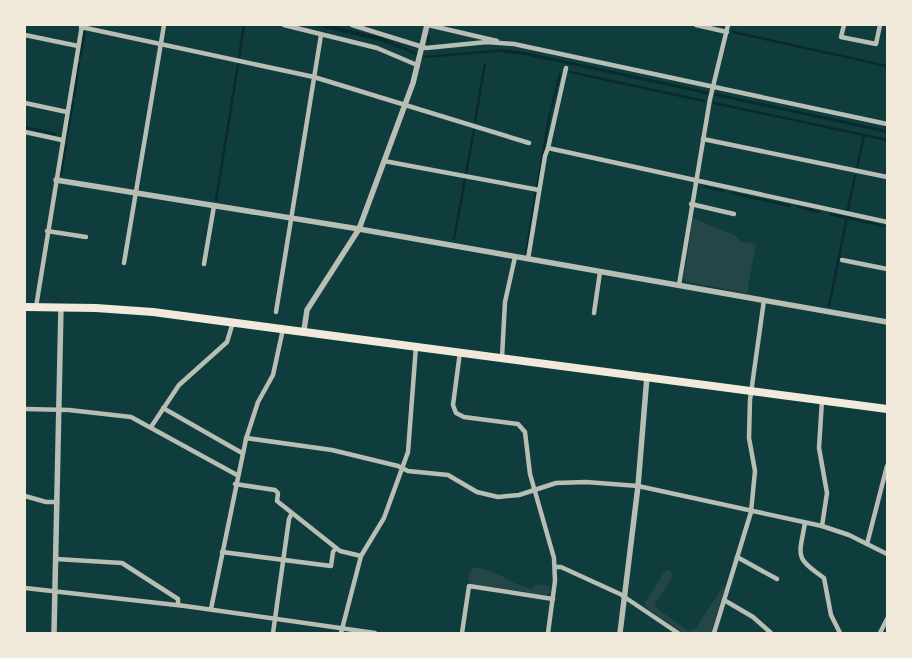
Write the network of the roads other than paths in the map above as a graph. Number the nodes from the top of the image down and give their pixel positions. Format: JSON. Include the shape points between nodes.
{"nodes":[{"id":1,"x":164,"y":25,"type":"edge"},
{"id":2,"x":284,"y":25,"type":"edge"},
{"id":3,"x":352,"y":25,"type":"edge"},
{"id":4,"x":427,"y":25,"type":"edge"},
{"id":5,"x":696,"y":25,"type":"edge"},
{"id":6,"x":728,"y":25,"type":"edge"},
{"id":7,"x":844,"y":25,"type":"edge"},
{"id":8,"x":880,"y":25,"type":"edge"},
{"id":9,"x":81,"y":26,"type":"edge"},
{"id":10,"x":727,"y":32,"type":"junction"},
{"id":11,"x":25,"y":35,"type":"edge"},
{"id":12,"x":321,"y":35,"type":"junction"},
{"id":13,"x":500,"y":43,"type":"junction"},
{"id":14,"x":161,"y":44,"type":"junction"},
{"id":15,"x":78,"y":46,"type":"junction"},
{"id":16,"x":421,"y":48,"type":"junction"},
{"id":17,"x":418,"y":63,"type":"junction"},
{"id":18,"x":566,"y":68,"type":"dead end"},
{"id":19,"x":314,"y":77,"type":"junction"},
{"id":20,"x":712,"y":88,"type":"junction"},
{"id":21,"x":25,"y":103,"type":"edge"},
{"id":22,"x":405,"y":105,"type":"junction"},
{"id":23,"x":67,"y":112,"type":"junction"},
{"id":24,"x":887,"y":124,"type":"edge"},
{"id":25,"x":25,"y":132,"type":"edge"},
{"id":26,"x":702,"y":139,"type":"junction"},
{"id":27,"x":62,"y":140,"type":"junction"},
{"id":28,"x":529,"y":143,"type":"dead end"},
{"id":29,"x":548,"y":148,"type":"junction"},
{"id":30,"x":384,"y":162,"type":"junction"},
{"id":31,"x":887,"y":177,"type":"edge"},
{"id":32,"x":56,"y":180,"type":"junction"},
{"id":33,"x":695,"y":180,"type":"junction"},
{"id":34,"x":539,"y":190,"type":"junction"},
{"id":35,"x":136,"y":193,"type":"junction"},
{"id":36,"x":691,"y":204,"type":"junction"},
{"id":37,"x":214,"y":206,"type":"junction"},
{"id":38,"x":734,"y":214,"type":"dead end"},
{"id":39,"x":291,"y":218,"type":"junction"},
{"id":40,"x":887,"y":222,"type":"edge"},
{"id":41,"x":359,"y":230,"type":"junction"},
{"id":42,"x":47,"y":231,"type":"junction"},
{"id":43,"x":86,"y":238,"type":"dead end"},
{"id":44,"x":515,"y":257,"type":"junction"},
{"id":45,"x":528,"y":259,"type":"junction"},
{"id":46,"x":842,"y":260,"type":"dead end"},
{"id":47,"x":124,"y":263,"type":"dead end"},
{"id":48,"x":204,"y":264,"type":"dead end"},
{"id":49,"x":887,"y":269,"type":"edge"},
{"id":50,"x":600,"y":272,"type":"junction"},
{"id":51,"x":679,"y":286,"type":"junction"},
{"id":52,"x":764,"y":300,"type":"junction"},
{"id":53,"x":25,"y":307,"type":"edge"},
{"id":54,"x":36,"y":307,"type":"junction"},
{"id":55,"x":61,"y":307,"type":"junction"},
{"id":56,"x":276,"y":312,"type":"dead end"},
{"id":57,"x":594,"y":313,"type":"dead end"},
{"id":58,"x":233,"y":322,"type":"junction"},
{"id":59,"x":887,"y":322,"type":"edge"},
{"id":60,"x":283,"y":328,"type":"junction"},
{"id":61,"x":304,"y":330,"type":"junction"},
{"id":62,"x":416,"y":345,"type":"junction"},
{"id":63,"x":460,"y":351,"type":"junction"},
{"id":64,"x":502,"y":356,"type":"junction"},
{"id":65,"x":647,"y":376,"type":"junction"},
{"id":66,"x":751,"y":390,"type":"junction"},
{"id":67,"x":822,"y":400,"type":"junction"},
{"id":68,"x":163,"y":408,"type":"junction"},
{"id":69,"x":25,"y":409,"type":"edge"},
{"id":70,"x":59,"y":409,"type":"junction"},
{"id":71,"x":887,"y":409,"type":"edge"},
{"id":72,"x":150,"y":427,"type":"junction"},
{"id":73,"x":246,"y":438,"type":"junction"},
{"id":74,"x":242,"y":453,"type":"junction"},
{"id":75,"x":887,"y":466,"type":"edge"},
{"id":76,"x":403,"y":468,"type":"junction"},
{"id":77,"x":237,"y":475,"type":"junction"},
{"id":78,"x":235,"y":484,"type":"junction"},
{"id":79,"x":638,"y":486,"type":"junction"},
{"id":80,"x":534,"y":489,"type":"junction"},
{"id":81,"x":25,"y":496,"type":"edge"},
{"id":82,"x":57,"y":502,"type":"junction"},
{"id":83,"x":752,"y":512,"type":"junction"},
{"id":84,"x":292,"y":515,"type":"junction"},
{"id":85,"x":804,"y":523,"type":"junction"},
{"id":86,"x":822,"y":526,"type":"junction"},
{"id":87,"x":867,"y":544,"type":"junction"},
{"id":88,"x":336,"y":548,"type":"junction"},
{"id":89,"x":222,"y":552,"type":"junction"},
{"id":90,"x":887,"y":554,"type":"edge"},
{"id":91,"x":361,"y":556,"type":"junction"},
{"id":92,"x":737,"y":557,"type":"junction"},
{"id":93,"x":56,"y":559,"type":"junction"},
{"id":94,"x":283,"y":560,"type":"junction"},
{"id":95,"x":555,"y":567,"type":"junction"},
{"id":96,"x":777,"y":579,"type":"dead end"},
{"id":97,"x":25,"y":588,"type":"edge"},
{"id":98,"x":55,"y":591,"type":"junction"},
{"id":99,"x":624,"y":597,"type":"junction"},
{"id":100,"x":553,"y":599,"type":"junction"},
{"id":101,"x":724,"y":600,"type":"junction"},
{"id":102,"x":178,"y":605,"type":"junction"},
{"id":103,"x":212,"y":609,"type":"junction"},
{"id":104,"x":275,"y":618,"type":"junction"},
{"id":105,"x":887,"y":619,"type":"edge"},
{"id":106,"x":342,"y":631,"type":"edge"},
{"id":107,"x":54,"y":633,"type":"edge"},
{"id":108,"x":273,"y":633,"type":"edge"},
{"id":109,"x":375,"y":633,"type":"edge"},
{"id":110,"x":462,"y":633,"type":"edge"},
{"id":111,"x":548,"y":633,"type":"edge"},
{"id":112,"x":620,"y":633,"type":"edge"},
{"id":113,"x":678,"y":633,"type":"edge"},
{"id":114,"x":714,"y":633,"type":"edge"},
{"id":115,"x":771,"y":633,"type":"edge"},
{"id":116,"x":840,"y":633,"type":"edge"},
{"id":117,"x":880,"y":633,"type":"edge"}],
"edges":[{"from":1,"to":14,"type":"street"},
{"from":2,"to":12,"type":"street"},
{"from":3,"to":16,"type":"street"},
{"from":4,"to":13,"type":"street"},
{"from":4,"to":16,"type":"street"},
{"from":5,"to":10,"type":"street"},
{"from":6,"to":10,"type":"street"},
{"from":7,"to":8,"type":"street","via":[[841,36],[876,44]]},
{"from":9,"to":14,"type":"street"},
{"from":9,"to":15,"type":"street"},
{"from":10,"to":20,"type":"street"},
{"from":11,"to":15,"type":"street"},
{"from":12,"to":17,"type":"street","via":[[377,48]]},
{"from":12,"to":19,"type":"street"},
{"from":13,"to":16,"type":"street"},
{"from":13,"to":20,"type":"street"},
{"from":14,"to":19,"type":"street"},
{"from":14,"to":35,"type":"street"},
{"from":15,"to":23,"type":"street"},
{"from":16,"to":17,"type":"street"},
{"from":17,"to":22,"type":"street"},
{"from":18,"to":29,"type":"street"},
{"from":19,"to":22,"type":"street"},
{"from":19,"to":39,"type":"street"},
{"from":20,"to":24,"type":"street"},
{"from":20,"to":26,"type":"street"},
{"from":21,"to":23,"type":"street"},
{"from":22,"to":28,"type":"street"},
{"from":22,"to":30,"type":"street"},
{"from":23,"to":27,"type":"street"},
{"from":25,"to":27,"type":"street"},
{"from":26,"to":31,"type":"street"},
{"from":26,"to":33,"type":"street"},
{"from":27,"to":32,"type":"street"},
{"from":29,"to":33,"type":"street"},
{"from":29,"to":34,"type":"street"},
{"from":30,"to":34,"type":"street"},
{"from":30,"to":41,"type":"street"},
{"from":32,"to":35,"type":"street"},
{"from":32,"to":42,"type":"street"},
{"from":33,"to":36,"type":"street"},
{"from":33,"to":40,"type":"street"},
{"from":34,"to":45,"type":"street"},
{"from":35,"to":37,"type":"street"},
{"from":35,"to":47,"type":"street"},
{"from":36,"to":38,"type":"street"},
{"from":36,"to":51,"type":"street"},
{"from":37,"to":39,"type":"street"},
{"from":37,"to":48,"type":"street"},
{"from":39,"to":41,"type":"street"},
{"from":39,"to":56,"type":"street"},
{"from":41,"to":44,"type":"street"},
{"from":41,"to":61,"type":"street","via":[[307,310]]},
{"from":42,"to":43,"type":"street"},
{"from":42,"to":54,"type":"street"},
{"from":44,"to":45,"type":"street"},
{"from":44,"to":64,"type":"street","via":[[505,302]]},
{"from":45,"to":50,"type":"street"},
{"from":46,"to":49,"type":"street"},
{"from":50,"to":51,"type":"street"},
{"from":50,"to":57,"type":"street"},
{"from":51,"to":52,"type":"street"},
{"from":52,"to":59,"type":"street"},
{"from":52,"to":66,"type":"street"},
{"from":53,"to":54,"type":"highway"},
{"from":54,"to":55,"type":"highway"},
{"from":55,"to":58,"type":"highway","via":[[139,310]]},
{"from":55,"to":70,"type":"street"},
{"from":58,"to":60,"type":"highway"},
{"from":58,"to":68,"type":"street","via":[[227,342],[179,385]]},
{"from":60,"to":61,"type":"highway"},
{"from":60,"to":73,"type":"street","via":[[273,375],[258,402]]},
{"from":61,"to":62,"type":"highway"},
{"from":62,"to":63,"type":"highway"},
{"from":62,"to":76,"type":"street","via":[[410,443]]},
{"from":63,"to":64,"type":"highway"},
{"from":63,"to":80,"type":"street","via":[[454,409],[464,417],[521,426],[525,432]]},
{"from":64,"to":65,"type":"highway"},
{"from":65,"to":66,"type":"highway"},
{"from":65,"to":79,"type":"street"},
{"from":66,"to":67,"type":"highway"},
{"from":66,"to":83,"type":"street","via":[[749,438],[755,471]]},
{"from":67,"to":71,"type":"highway"},
{"from":67,"to":86,"type":"street","via":[[819,448],[827,493]]},
{"from":68,"to":72,"type":"street"},
{"from":68,"to":74,"type":"street"},
{"from":69,"to":70,"type":"street"},
{"from":70,"to":72,"type":"street","via":[[126,416]]},
{"from":70,"to":82,"type":"street"},
{"from":72,"to":77,"type":"street"},
{"from":73,"to":74,"type":"street"},
{"from":73,"to":76,"type":"street","via":[[344,452]]},
{"from":74,"to":77,"type":"street"},
{"from":75,"to":87,"type":"street"},
{"from":76,"to":80,"type":"street","via":[[448,475],[478,492],[498,497],[512,497]]},
{"from":76,"to":91,"type":"street","via":[[384,518]]},
{"from":77,"to":78,"type":"street"},
{"from":78,"to":84,"type":"street","via":[[276,490],[276,502]]},
{"from":78,"to":89,"type":"street"},
{"from":79,"to":80,"type":"street","via":[[576,481]]},
{"from":79,"to":83,"type":"street"},
{"from":79,"to":99,"type":"street"},
{"from":80,"to":95,"type":"street"},
{"from":81,"to":82,"type":"street"},
{"from":82,"to":93,"type":"street"},
{"from":83,"to":85,"type":"street"},
{"from":83,"to":92,"type":"street"},
{"from":84,"to":88,"type":"street"},
{"from":84,"to":94,"type":"street"},
{"from":85,"to":86,"type":"street"},
{"from":85,"to":116,"type":"street","via":[[800,556],[804,564],[824,578],[831,615]]},
{"from":86,"to":87,"type":"street"},
{"from":87,"to":90,"type":"street"},
{"from":88,"to":91,"type":"street"},
{"from":88,"to":94,"type":"street","via":[[331,566]]},
{"from":89,"to":94,"type":"street"},
{"from":89,"to":103,"type":"street"},
{"from":91,"to":106,"type":"street"},
{"from":92,"to":96,"type":"street"},
{"from":92,"to":101,"type":"street"},
{"from":93,"to":98,"type":"street"},
{"from":93,"to":102,"type":"street","via":[[122,563],[178,599]]},
{"from":94,"to":104,"type":"street"},
{"from":95,"to":99,"type":"street","via":[[561,566]]},
{"from":95,"to":100,"type":"street"},
{"from":97,"to":98,"type":"street"},
{"from":98,"to":102,"type":"street"},
{"from":98,"to":107,"type":"street"},
{"from":99,"to":112,"type":"street"},
{"from":99,"to":113,"type":"street"},
{"from":100,"to":110,"type":"street","via":[[469,586]]},
{"from":100,"to":111,"type":"street"},
{"from":101,"to":114,"type":"street"},
{"from":101,"to":115,"type":"street","via":[[753,616]]},
{"from":102,"to":103,"type":"street"},
{"from":103,"to":104,"type":"street"},
{"from":104,"to":106,"type":"street"},
{"from":104,"to":108,"type":"street"},
{"from":105,"to":117,"type":"street"},
{"from":106,"to":109,"type":"street"}]}
